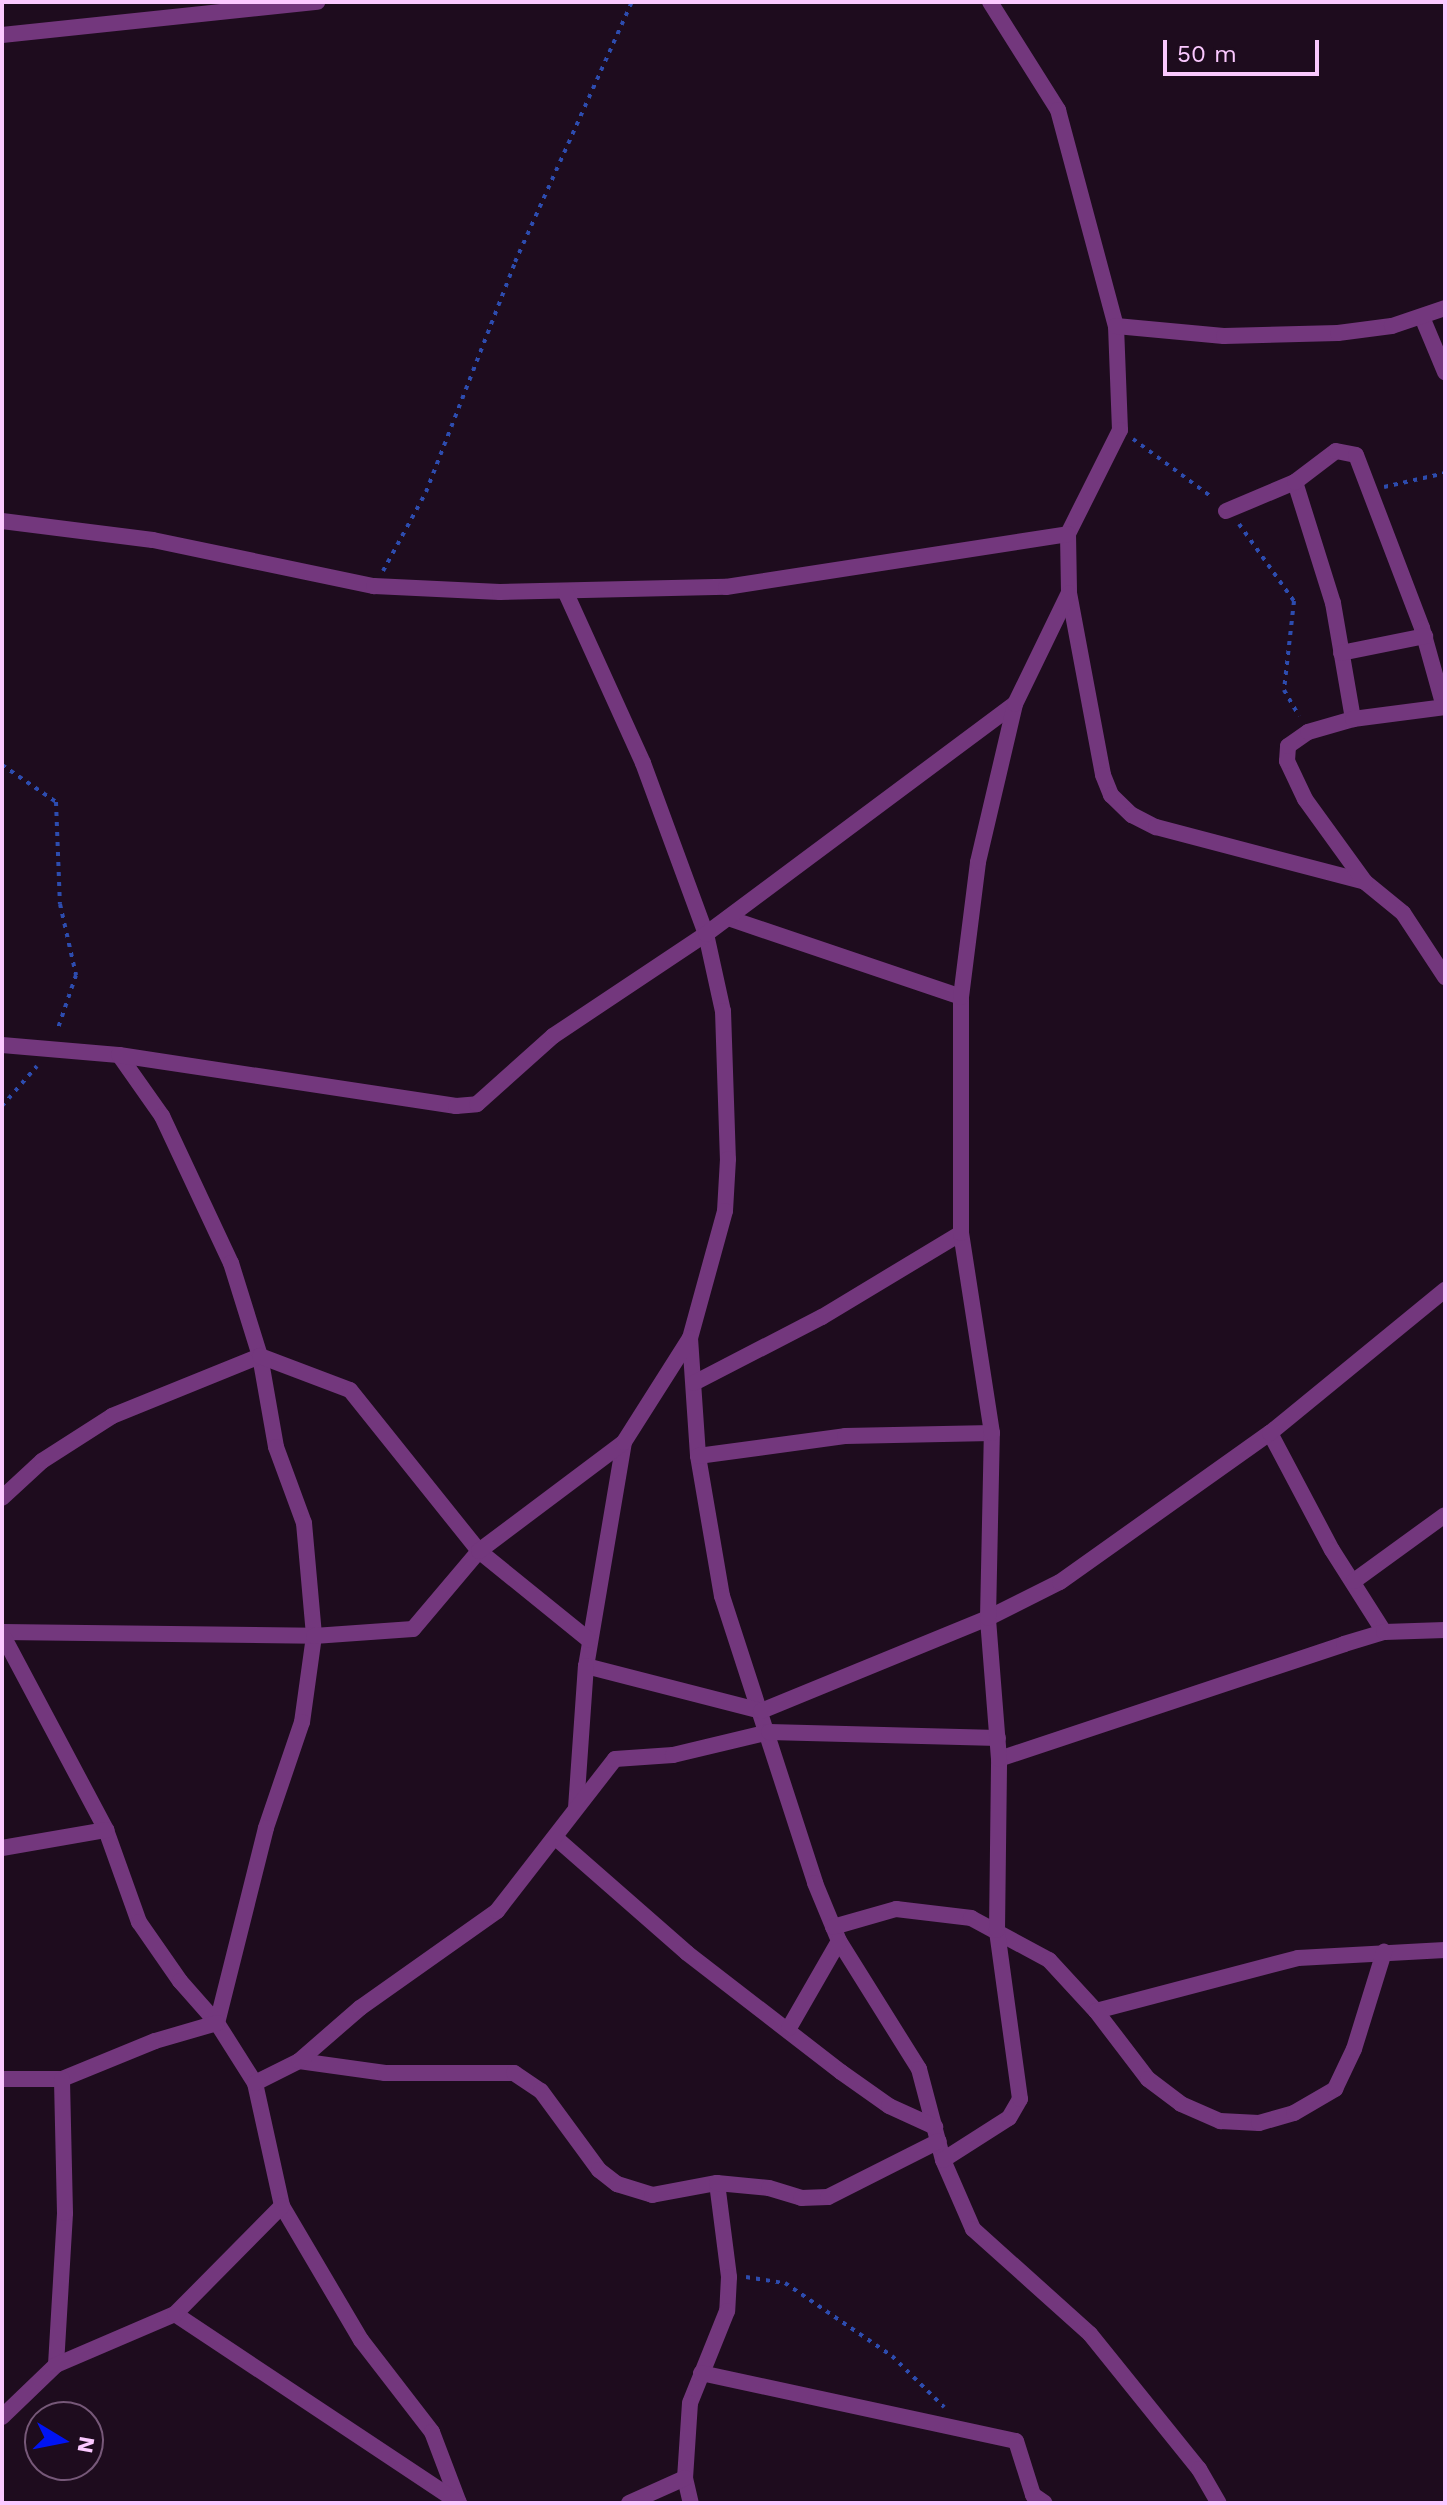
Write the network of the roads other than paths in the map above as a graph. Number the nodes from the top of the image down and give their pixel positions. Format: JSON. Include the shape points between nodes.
{"nodes":[{"id":1,"x":317,"y":2,"type":"edge"},
{"id":2,"x":990,"y":2,"type":"edge"},
{"id":3,"x":2,"y":35,"type":"edge"},
{"id":4,"x":1445,"y":308,"type":"edge"},
{"id":5,"x":1422,"y":317,"type":"junction"},
{"id":6,"x":1116,"y":326,"type":"junction"},
{"id":7,"x":1445,"y":372,"type":"edge"},
{"id":8,"x":1295,"y":482,"type":"junction"},
{"id":9,"x":1226,"y":511,"type":"road end"},
{"id":10,"x":2,"y":521,"type":"edge"},
{"id":11,"x":1068,"y":534,"type":"junction"},
{"id":12,"x":565,"y":591,"type":"junction"},
{"id":13,"x":1069,"y":593,"type":"junction"},
{"id":14,"x":1433,"y":645,"type":"edge"},
{"id":15,"x":1341,"y":653,"type":"junction"},
{"id":16,"x":1015,"y":704,"type":"junction"},
{"id":17,"x":1445,"y":707,"type":"edge"},
{"id":18,"x":1353,"y":719,"type":"junction"},
{"id":19,"x":1365,"y":882,"type":"junction"},
{"id":20,"x":728,"y":918,"type":"junction"},
{"id":21,"x":706,"y":934,"type":"junction"},
{"id":22,"x":1445,"y":977,"type":"edge"},
{"id":23,"x":961,"y":997,"type":"junction"},
{"id":24,"x":2,"y":1045,"type":"edge"},
{"id":25,"x":119,"y":1055,"type":"junction"},
{"id":26,"x":961,"y":1233,"type":"junction"},
{"id":27,"x":1445,"y":1290,"type":"edge"},
{"id":28,"x":690,"y":1338,"type":"junction"},
{"id":29,"x":260,"y":1356,"type":"junction"},
{"id":30,"x":694,"y":1383,"type":"junction"},
{"id":31,"x":992,"y":1433,"type":"junction"},
{"id":32,"x":1270,"y":1433,"type":"junction"},
{"id":33,"x":624,"y":1442,"type":"junction"},
{"id":34,"x":698,"y":1456,"type":"junction"},
{"id":35,"x":2,"y":1498,"type":"edge"},
{"id":36,"x":1445,"y":1515,"type":"edge"},
{"id":37,"x":479,"y":1551,"type":"junction"},
{"id":38,"x":1354,"y":1581,"type":"junction"},
{"id":39,"x":988,"y":1618,"type":"junction"},
{"id":40,"x":1445,"y":1630,"type":"edge"},
{"id":41,"x":1384,"y":1632,"type":"junction"},
{"id":42,"x":2,"y":1633,"type":"edge"},
{"id":43,"x":314,"y":1636,"type":"junction"},
{"id":44,"x":589,"y":1640,"type":"junction"},
{"id":45,"x":586,"y":1666,"type":"junction"},
{"id":46,"x":761,"y":1711,"type":"junction"},
{"id":47,"x":769,"y":1732,"type":"junction"},
{"id":48,"x":998,"y":1738,"type":"junction"},
{"id":49,"x":999,"y":1759,"type":"junction"},
{"id":50,"x":575,"y":1811,"type":"junction"},
{"id":51,"x":106,"y":1830,"type":"junction"},
{"id":52,"x":557,"y":1839,"type":"junction"},
{"id":53,"x":2,"y":1848,"type":"edge"},
{"id":54,"x":997,"y":1930,"type":"junction"},
{"id":55,"x":836,"y":1934,"type":"junction"},
{"id":56,"x":1445,"y":1950,"type":"edge"},
{"id":57,"x":1384,"y":1952,"type":"junction"},
{"id":58,"x":1096,"y":2011,"type":"junction"},
{"id":59,"x":217,"y":2023,"type":"junction"},
{"id":60,"x":789,"y":2028,"type":"junction"},
{"id":61,"x":299,"y":2061,"type":"junction"},
{"id":62,"x":2,"y":2079,"type":"edge"},
{"id":63,"x":62,"y":2079,"type":"junction"},
{"id":64,"x":255,"y":2083,"type":"junction"},
{"id":65,"x":937,"y":2134,"type":"junction"},
{"id":66,"x":943,"y":2160,"type":"junction"},
{"id":67,"x":717,"y":2183,"type":"junction"},
{"id":68,"x":282,"y":2206,"type":"junction"},
{"id":69,"x":175,"y":2314,"type":"junction"},
{"id":70,"x":56,"y":2365,"type":"junction"},
{"id":71,"x":701,"y":2373,"type":"junction"},
{"id":72,"x":2,"y":2417,"type":"edge"},
{"id":73,"x":685,"y":2478,"type":"junction"},
{"id":74,"x":459,"y":2503,"type":"edge"},
{"id":75,"x":629,"y":2503,"type":"edge"},
{"id":76,"x":691,"y":2503,"type":"edge"},
{"id":77,"x":1045,"y":2503,"type":"edge"},
{"id":78,"x":1219,"y":2503,"type":"edge"}],
"edges":[{"from":1,"to":3,"type":"street"},
{"from":2,"to":6,"type":"street","via":[[1058,110]]},
{"from":4,"to":5,"type":"street"},
{"from":5,"to":6,"type":"street","via":[[1338,333],[1224,336]]},
{"from":5,"to":7,"type":"street"},
{"from":6,"to":11,"type":"street","via":[[1120,430]]},
{"from":8,"to":9,"type":"street"},
{"from":8,"to":14,"type":"street","via":[[1336,451],[1350,450]]},
{"from":8,"to":15,"type":"street","via":[[1320,551]]},
{"from":10,"to":12,"type":"street","via":[[153,540],[374,586]]},
{"from":11,"to":12,"type":"street","via":[[726,587]]},
{"from":11,"to":13,"type":"street"},
{"from":12,"to":21,"type":"street","via":[[643,763]]},
{"from":13,"to":16,"type":"street"},
{"from":13,"to":19,"type":"street","via":[[1111,795],[1132,815],[1156,827]]},
{"from":14,"to":15,"type":"street"},
{"from":14,"to":17,"type":"street"},
{"from":15,"to":18,"type":"street"},
{"from":16,"to":20,"type":"street"},
{"from":16,"to":23,"type":"street","via":[[978,862]]},
{"from":17,"to":18,"type":"street"},
{"from":18,"to":19,"type":"street","via":[[1291,741],[1287,761],[1305,799]]},
{"from":19,"to":22,"type":"street","via":[[1403,913]]},
{"from":20,"to":21,"type":"street"},
{"from":20,"to":23,"type":"street"},
{"from":21,"to":25,"type":"street","via":[[553,1036],[470,1106]]},
{"from":21,"to":28,"type":"street","via":[[723,1011],[728,1159],[725,1211]]},
{"from":23,"to":26,"type":"street"},
{"from":24,"to":25,"type":"street"},
{"from":25,"to":29,"type":"street","via":[[162,1116],[231,1263]]},
{"from":26,"to":30,"type":"street","via":[[822,1317]]},
{"from":26,"to":31,"type":"street"},
{"from":27,"to":32,"type":"street"},
{"from":28,"to":30,"type":"street"},
{"from":28,"to":33,"type":"street"},
{"from":29,"to":35,"type":"street","via":[[112,1416],[42,1461]]},
{"from":29,"to":37,"type":"street","via":[[350,1390]]},
{"from":29,"to":43,"type":"street","via":[[276,1447],[304,1523]]},
{"from":30,"to":34,"type":"street"},
{"from":31,"to":34,"type":"street","via":[[845,1436]]},
{"from":31,"to":39,"type":"street"},
{"from":32,"to":38,"type":"street"},
{"from":32,"to":39,"type":"street","via":[[1060,1582]]},
{"from":33,"to":37,"type":"street"},
{"from":33,"to":44,"type":"street"},
{"from":34,"to":46,"type":"street","via":[[722,1596]]},
{"from":36,"to":38,"type":"street"},
{"from":37,"to":43,"type":"street","via":[[413,1629]]},
{"from":37,"to":44,"type":"street"},
{"from":38,"to":41,"type":"street"},
{"from":39,"to":46,"type":"street"},
{"from":39,"to":48,"type":"street"},
{"from":40,"to":41,"type":"street"},
{"from":41,"to":49,"type":"street"},
{"from":42,"to":43,"type":"street"},
{"from":42,"to":51,"type":"street"},
{"from":43,"to":59,"type":"street","via":[[302,1722],[266,1828]]},
{"from":44,"to":45,"type":"street"},
{"from":45,"to":46,"type":"street"},
{"from":45,"to":50,"type":"street"},
{"from":46,"to":47,"type":"street"},
{"from":47,"to":48,"type":"street"},
{"from":47,"to":50,"type":"street","via":[[673,1755],[615,1759]]},
{"from":47,"to":55,"type":"street"},
{"from":48,"to":49,"type":"street"},
{"from":49,"to":54,"type":"street"},
{"from":50,"to":52,"type":"street"},
{"from":51,"to":53,"type":"street"},
{"from":51,"to":59,"type":"street","via":[[139,1922]]},
{"from":52,"to":60,"type":"street","via":[[687,1953]]},
{"from":52,"to":61,"type":"street","via":[[497,1911],[360,2008]]},
{"from":54,"to":55,"type":"street","via":[[971,1918],[908,1908]]},
{"from":54,"to":58,"type":"street","via":[[1049,1960]]},
{"from":54,"to":66,"type":"street","via":[[1020,2099],[1009,2118]]},
{"from":55,"to":60,"type":"street"},
{"from":55,"to":65,"type":"street","via":[[919,2069]]},
{"from":56,"to":57,"type":"street"},
{"from":57,"to":58,"type":"street","via":[[1298,1958]]},
{"from":57,"to":58,"type":"street","via":[[1354,2049],[1335,2089],[1294,2113],[1259,2123],[1220,2121],[1181,2104],[1148,2079]]},
{"from":59,"to":63,"type":"street","via":[[155,2041]]},
{"from":59,"to":64,"type":"street"},
{"from":60,"to":65,"type":"street","via":[[889,2106]]},
{"from":61,"to":64,"type":"street"},
{"from":61,"to":67,"type":"street","via":[[385,2073],[514,2073],[541,2091],[599,2170],[617,2184],[652,2195]]},
{"from":62,"to":63,"type":"street"},
{"from":63,"to":70,"type":"street","via":[[65,2213]]},
{"from":64,"to":68,"type":"street"},
{"from":65,"to":66,"type":"street"},
{"from":65,"to":67,"type":"street","via":[[828,2197],[801,2198],[769,2188]]},
{"from":66,"to":78,"type":"street","via":[[973,2229],[1090,2334],[1199,2469]]},
{"from":67,"to":71,"type":"street","via":[[729,2277],[726,2316]]},
{"from":68,"to":69,"type":"street"},
{"from":68,"to":74,"type":"street","via":[[361,2340],[432,2432]]},
{"from":69,"to":70,"type":"street"},
{"from":69,"to":74,"type":"street"},
{"from":70,"to":72,"type":"street"},
{"from":71,"to":73,"type":"street","via":[[690,2403]]},
{"from":71,"to":77,"type":"street","via":[[963,2426],[1020,2444],[1033,2495]]},
{"from":73,"to":75,"type":"street"},
{"from":73,"to":76,"type":"street"}]}
